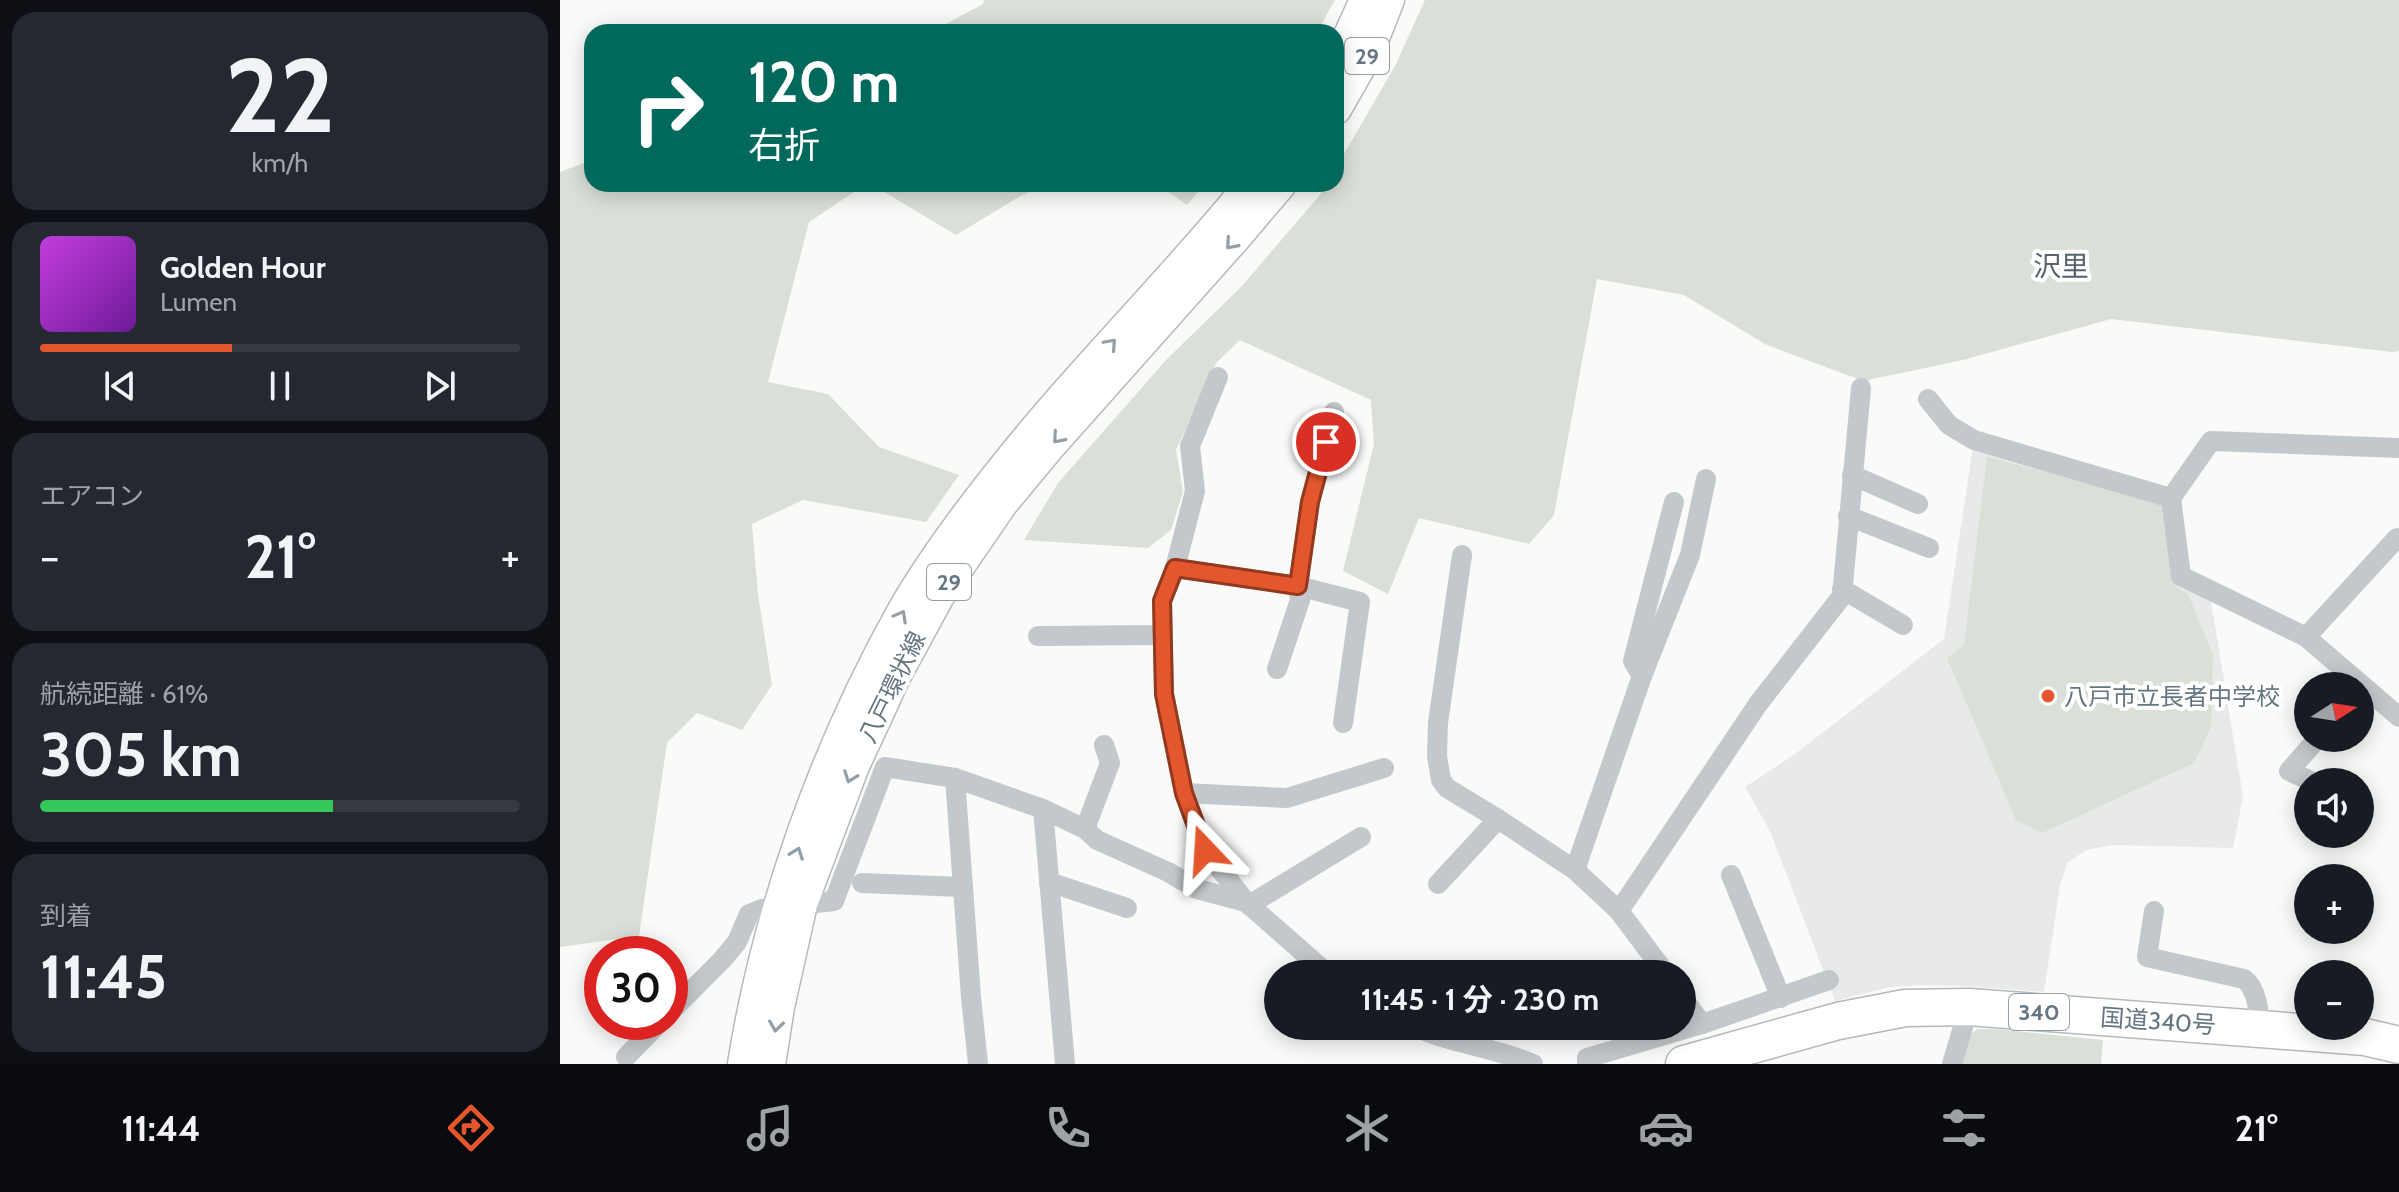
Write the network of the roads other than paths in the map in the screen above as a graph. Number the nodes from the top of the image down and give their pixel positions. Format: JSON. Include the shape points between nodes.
{"nodes":[{"id":1,"x":1365,"y":0,"type":"edge"},
{"id":2,"x":1389,"y":0,"type":"edge"},
{"id":3,"x":1344,"y":46,"type":"edge"},
{"id":4,"x":1344,"y":95,"type":"edge"},
{"id":5,"x":1244,"y":192,"type":"edge"},
{"id":6,"x":1274,"y":192,"type":"edge"},
{"id":7,"x":1218,"y":377,"type":"dead end"},
{"id":8,"x":1861,"y":388,"type":"dead end"},
{"id":9,"x":1928,"y":399,"type":"dead end"},
{"id":10,"x":1334,"y":412,"type":"dead end"},
{"id":11,"x":2399,"y":448,"type":"edge"},
{"id":12,"x":1852,"y":475,"type":"junction"},
{"id":13,"x":1706,"y":479,"type":"dead end"},
{"id":14,"x":2171,"y":498,"type":"junction"},
{"id":15,"x":1674,"y":502,"type":"dead end"},
{"id":16,"x":1918,"y":504,"type":"dead end"},
{"id":17,"x":1848,"y":516,"type":"junction"},
{"id":18,"x":2397,"y":538,"type":"dead end"},
{"id":19,"x":1929,"y":548,"type":"dead end"},
{"id":20,"x":1462,"y":555,"type":"dead end"},
{"id":21,"x":1175,"y":568,"type":"junction"},
{"id":22,"x":1298,"y":586,"type":"junction"},
{"id":23,"x":1842,"y":589,"type":"junction"},
{"id":24,"x":1903,"y":625,"type":"dead end"},
{"id":25,"x":1162,"y":635,"type":"junction"},
{"id":26,"x":1038,"y":636,"type":"dead end"},
{"id":27,"x":2306,"y":637,"type":"junction"},
{"id":28,"x":1277,"y":669,"type":"dead end"},
{"id":29,"x":2344,"y":672,"type":"edge"},
{"id":30,"x":1642,"y":676,"type":"junction"},
{"id":31,"x":2374,"y":697,"type":"edge"},
{"id":32,"x":2399,"y":717,"type":"edge"},
{"id":33,"x":1343,"y":723,"type":"dead end"},
{"id":34,"x":1104,"y":745,"type":"dead end"},
{"id":35,"x":2306,"y":752,"type":"edge"},
{"id":36,"x":1384,"y":768,"type":"dead end"},
{"id":37,"x":2294,"y":773,"type":"edge"},
{"id":38,"x":955,"y":778,"type":"junction"},
{"id":39,"x":1184,"y":793,"type":"junction"},
{"id":40,"x":1043,"y":809,"type":"junction"},
{"id":41,"x":1498,"y":819,"type":"junction"},
{"id":42,"x":1085,"y":829,"type":"junction"},
{"id":43,"x":1361,"y":837,"type":"dead end"},
{"id":44,"x":1575,"y":870,"type":"junction"},
{"id":45,"x":1731,"y":875,"type":"dead end"},
{"id":46,"x":1049,"y":882,"type":"junction"},
{"id":47,"x":862,"y":883,"type":"dead end"},
{"id":48,"x":1438,"y":884,"type":"dead end"},
{"id":49,"x":962,"y":887,"type":"junction"},
{"id":50,"x":1248,"y":903,"type":"junction"},
{"id":51,"x":790,"y":906,"type":"junction"},
{"id":52,"x":1127,"y":908,"type":"dead end"},
{"id":53,"x":1619,"y":911,"type":"junction"},
{"id":54,"x":2154,"y":911,"type":"dead end"},
{"id":55,"x":1312,"y":960,"type":"edge"},
{"id":56,"x":1656,"y":960,"type":"edge"},
{"id":57,"x":1829,"y":980,"type":"dead end"},
{"id":58,"x":688,"y":994,"type":"edge"},
{"id":59,"x":1781,"y":998,"type":"junction"},
{"id":60,"x":1969,"y":1007,"type":"junction"},
{"id":61,"x":1696,"y":1016,"type":"edge"},
{"id":62,"x":1702,"y":1024,"type":"junction"},
{"id":63,"x":2259,"y":1029,"type":"junction"},
{"id":64,"x":643,"y":1040,"type":"edge"},
{"id":65,"x":1451,"y":1040,"type":"edge"},
{"id":66,"x":2399,"y":1045,"type":"edge"},
{"id":67,"x":626,"y":1057,"type":"dead end"},
{"id":68,"x":743,"y":1064,"type":"edge"},
{"id":69,"x":770,"y":1064,"type":"edge"},
{"id":70,"x":978,"y":1064,"type":"edge"},
{"id":71,"x":1065,"y":1064,"type":"edge"},
{"id":72,"x":1533,"y":1064,"type":"edge"},
{"id":73,"x":1587,"y":1064,"type":"edge"},
{"id":74,"x":1684,"y":1064,"type":"edge"},
{"id":75,"x":1952,"y":1064,"type":"edge"}],
"edges":[{"from":1,"to":3,"type":"main road","number":"29"},
{"from":2,"to":4,"type":"main road","number":"29"},
{"from":51,"to":5,"type":"main road","name":"八戸環状線","number":"29","one_way":true,"via":[[830,759],[905,608],[1005,466]]},
{"from":6,"to":51,"type":"main road","name":"八戸環状線","number":"29","one_way":true,"via":[[1002,504],[939,596],[896,675]]},
{"from":7,"to":21,"type":"street","via":[[1190,446],[1195,491]]},
{"from":8,"to":12,"type":"street"},
{"from":9,"to":14,"type":"street","via":[[1949,425],[1974,440]]},
{"from":10,"to":22,"type":"street","via":[[1310,502]]},
{"from":11,"to":14,"type":"street","via":[[2211,441]]},
{"from":12,"to":16,"type":"street"},
{"from":12,"to":17,"type":"street"},
{"from":13,"to":30,"type":"street","via":[[1690,555]]},
{"from":14,"to":27,"type":"street","via":[[2181,576]]},
{"from":15,"to":30,"type":"street","via":[[1633,661]]},
{"from":17,"to":19,"type":"street"},
{"from":17,"to":23,"type":"street"},
{"from":18,"to":27,"type":"street"},
{"from":20,"to":41,"type":"street","via":[[1437,756],[1447,788]]},
{"from":21,"to":22,"type":"street"},
{"from":21,"to":25,"type":"street","via":[[1162,601]]},
{"from":22,"to":28,"type":"street","via":[[1300,600]]},
{"from":22,"to":33,"type":"street","via":[[1360,602]]},
{"from":23,"to":24,"type":"street"},
{"from":23,"to":53,"type":"street"},
{"from":25,"to":26,"type":"street"},
{"from":25,"to":39,"type":"street","via":[[1164,694]]},
{"from":27,"to":29,"type":"street"},
{"from":30,"to":44,"type":"street"},
{"from":31,"to":32,"type":"street"},
{"from":34,"to":42,"type":"street","via":[[1110,763]]},
{"from":35,"to":37,"type":"street","via":[[2289,771]]},
{"from":36,"to":39,"type":"street","via":[[1287,798]]},
{"from":38,"to":40,"type":"street"},
{"from":38,"to":49,"type":"street"},
{"from":38,"to":51,"type":"street","via":[[885,767],[834,901]]},
{"from":39,"to":50,"type":"street","via":[[1205,850]]},
{"from":40,"to":42,"type":"street"},
{"from":40,"to":46,"type":"street"},
{"from":41,"to":44,"type":"street"},
{"from":41,"to":48,"type":"street"},
{"from":42,"to":50,"type":"street","via":[[1097,840],[1197,889]]},
{"from":43,"to":50,"type":"street"},
{"from":44,"to":53,"type":"street"},
{"from":45,"to":59,"type":"street"},
{"from":46,"to":52,"type":"street"},
{"from":46,"to":71,"type":"street"},
{"from":47,"to":49,"type":"street"},
{"from":49,"to":70,"type":"street"},
{"from":50,"to":55,"type":"street"},
{"from":51,"to":58,"type":"street","via":[[749,914],[737,942]]},
{"from":51,"to":68,"type":"main road","name":"八戸環状線","number":"29","via":[[750,1021]]},
{"from":51,"to":69,"type":"main road","name":"八戸環状線","number":"29","one_way":true},
{"from":53,"to":56,"type":"street"},
{"from":54,"to":63,"type":"street","via":[[2147,957],[2251,983]]},
{"from":57,"to":59,"type":"street"},
{"from":59,"to":62,"type":"street"},
{"from":60,"to":63,"type":"highway","name":"国道340号","number":"340"},
{"from":60,"to":74,"type":"highway","name":"国道340号","number":"340","via":[[1905,1008],[1838,1021]]},
{"from":60,"to":75,"type":"street"},
{"from":61,"to":62,"type":"street"},
{"from":62,"to":73,"type":"street","via":[[1587,1058]]},
{"from":63,"to":66,"type":"highway","name":"国道340号","number":"340","via":[[2365,1037]]},
{"from":64,"to":67,"type":"street"},
{"from":65,"to":72,"type":"street"}]}
